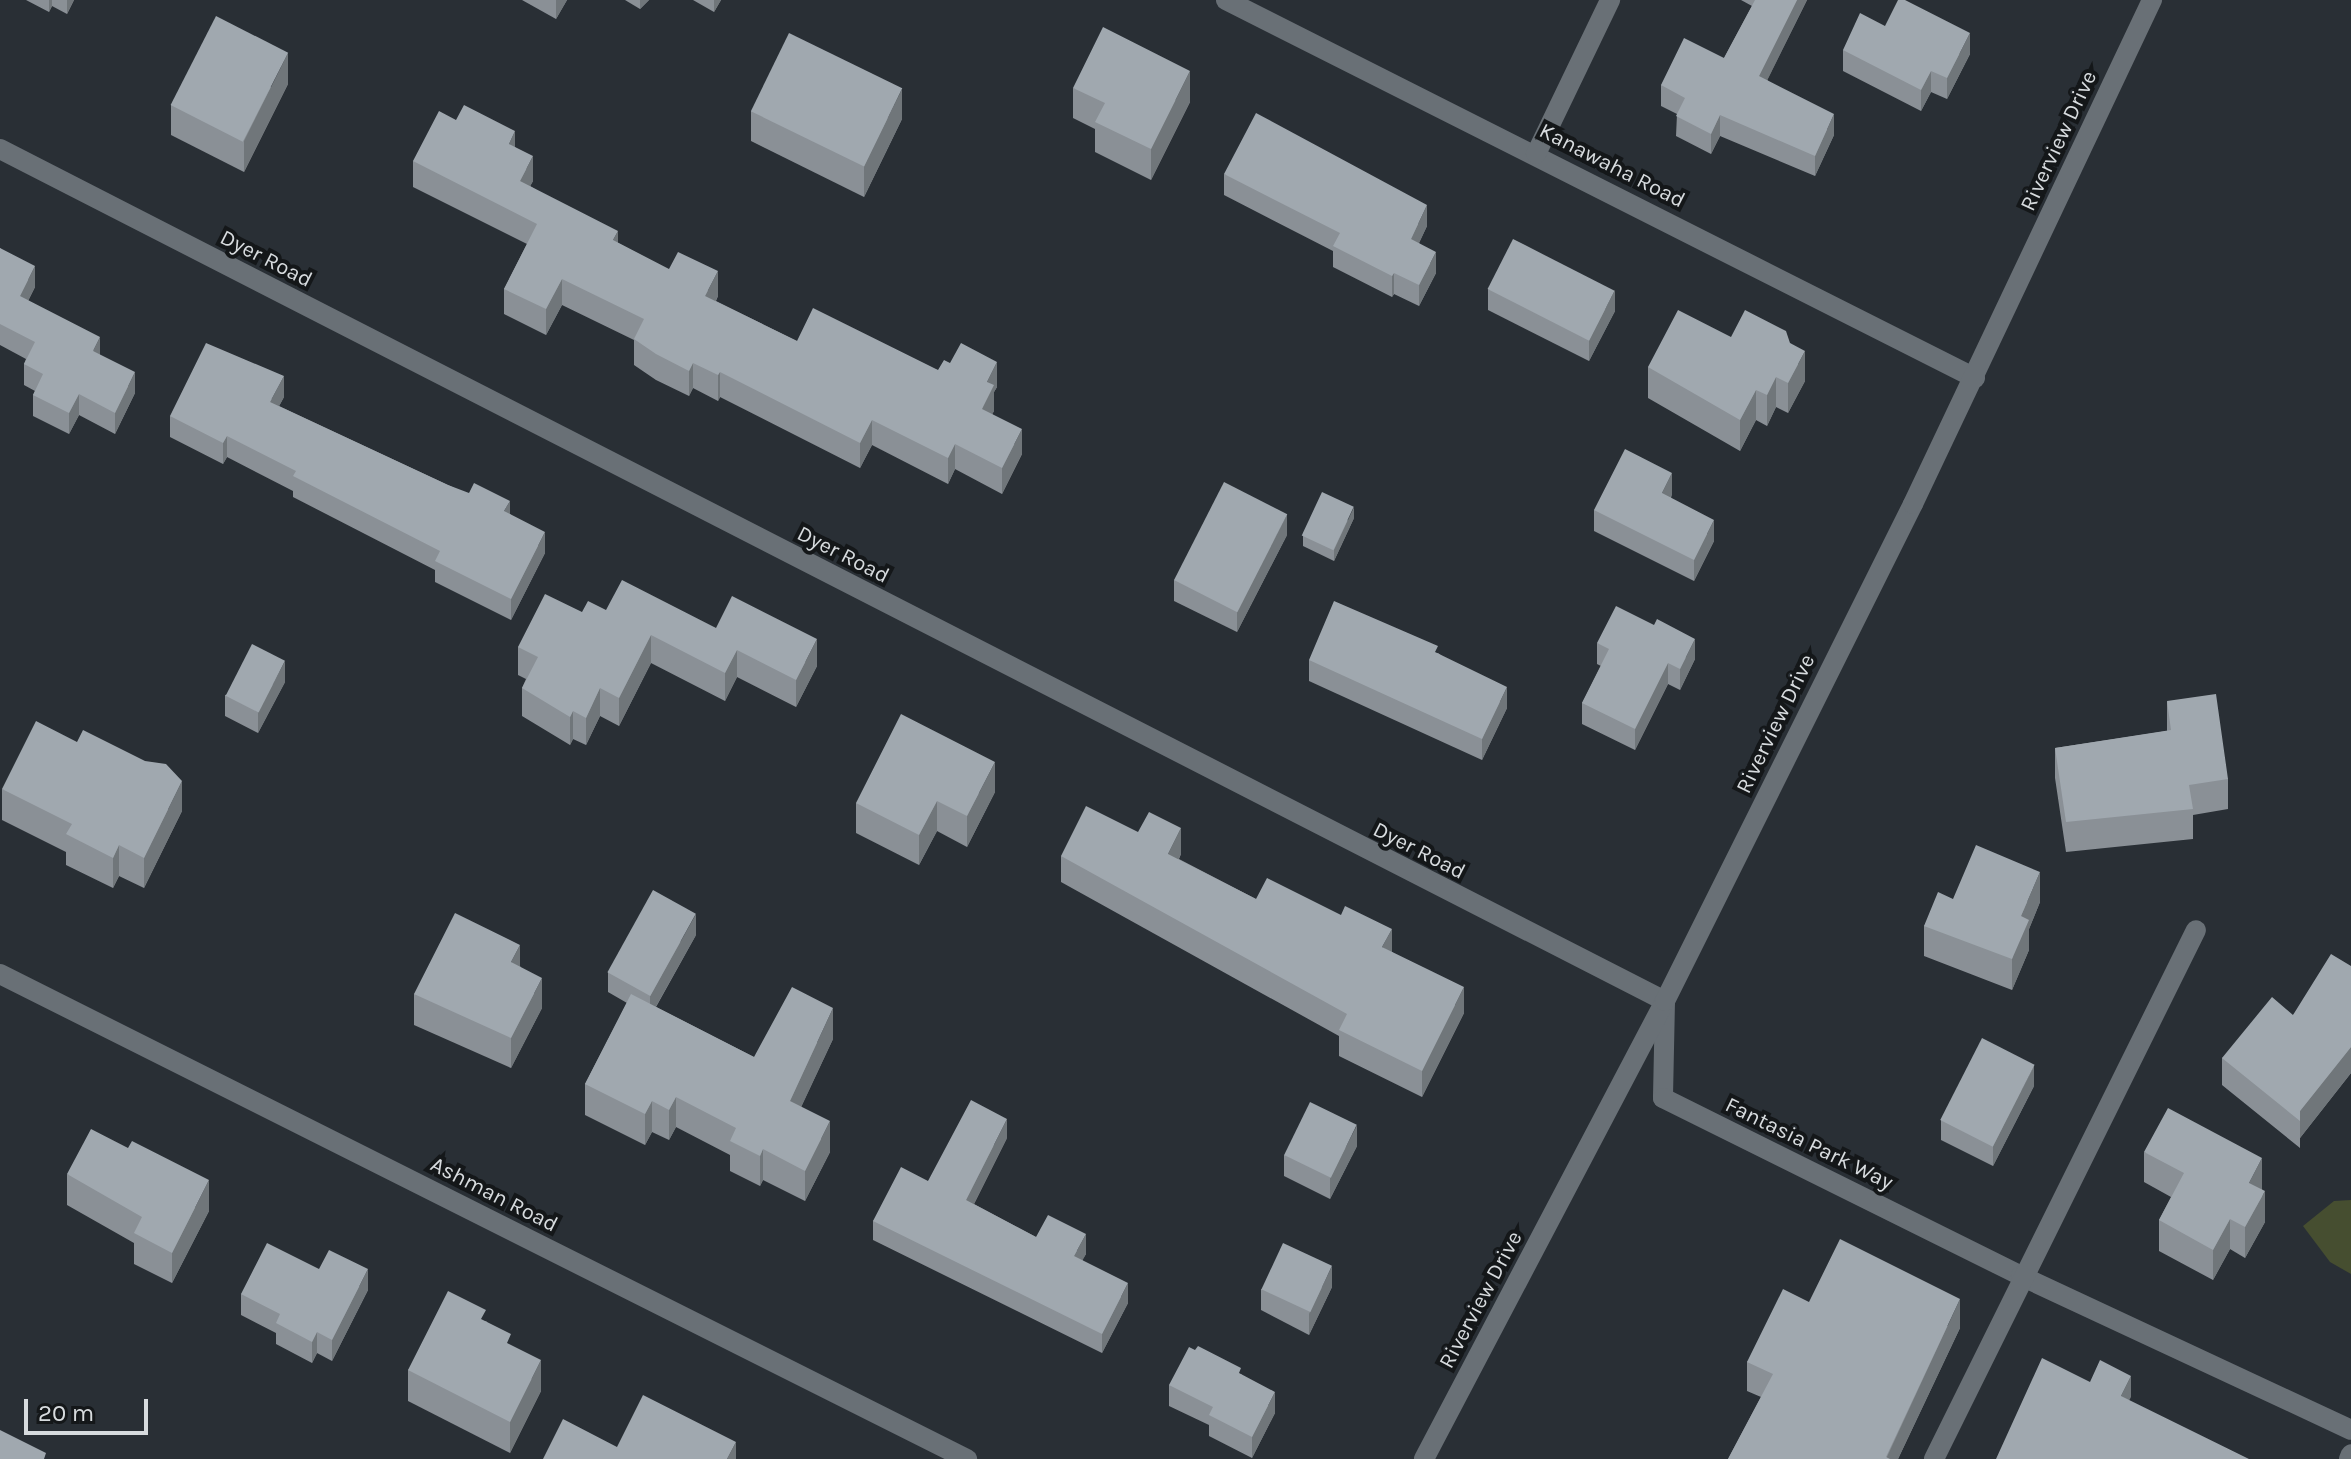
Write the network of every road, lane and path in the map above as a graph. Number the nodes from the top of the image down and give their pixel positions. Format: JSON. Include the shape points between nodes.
{"nodes":[{"id":1,"x":1226,"y":0,"type":"edge"},
{"id":2,"x":1610,"y":0,"type":"edge"},
{"id":3,"x":2152,"y":0,"type":"edge"},
{"id":4,"x":0,"y":149,"type":"edge"},
{"id":5,"x":1536,"y":154,"type":"junction"},
{"id":6,"x":1975,"y":378,"type":"junction"},
{"id":7,"x":2196,"y":930,"type":"dead end"},
{"id":8,"x":0,"y":974,"type":"edge"},
{"id":9,"x":1665,"y":1001,"type":"junction"},
{"id":10,"x":2021,"y":1276,"type":"junction"},
{"id":11,"x":2351,"y":1430,"type":"edge"},
{"id":12,"x":967,"y":1459,"type":"edge"},
{"id":13,"x":1424,"y":1459,"type":"edge"},
{"id":14,"x":1934,"y":1459,"type":"edge"}],
"edges":[{"from":1,"to":5,"type":"street","name":"Kanawaha Road"},
{"from":2,"to":5,"type":"street"},
{"from":3,"to":6,"type":"street","name":"Riverview Drive"},
{"from":4,"to":9,"type":"street","name":"Dyer Road"},
{"from":5,"to":6,"type":"street","name":"Kanawaha Road"},
{"from":6,"to":9,"type":"street","name":"Riverview Drive"},
{"from":7,"to":10,"type":"street"},
{"from":8,"to":12,"type":"street","name":"Ashman Road"},
{"from":9,"to":10,"type":"street","name":"Fantasia Park Way","via":[[1663,1098]]},
{"from":9,"to":13,"type":"street","name":"Riverview Drive"},
{"from":10,"to":11,"type":"street","name":"Fantasia Park Way"},
{"from":10,"to":14,"type":"street"}]}
